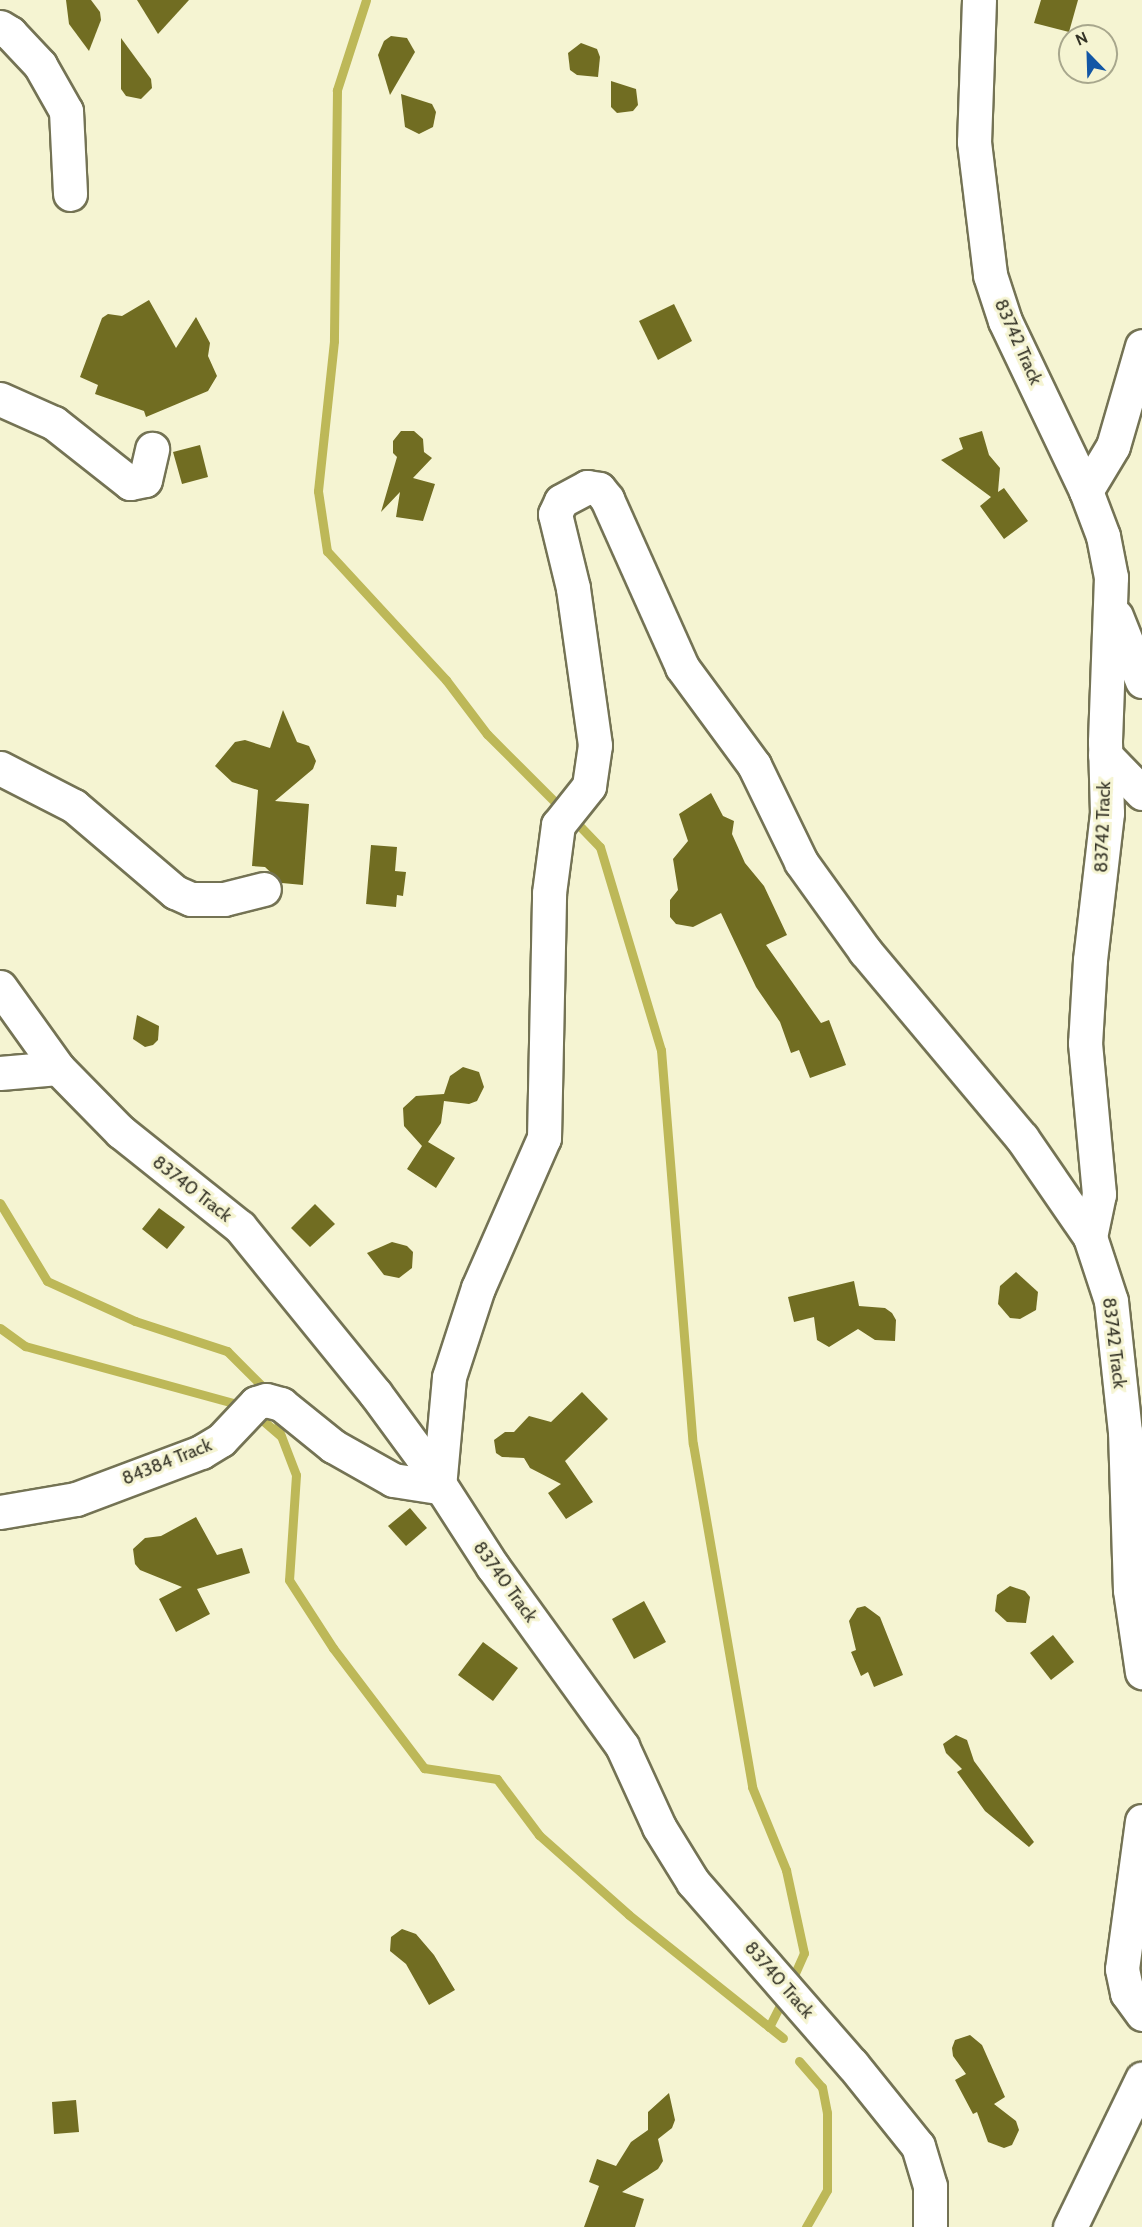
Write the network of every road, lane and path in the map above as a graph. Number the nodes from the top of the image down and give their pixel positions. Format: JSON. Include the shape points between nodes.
{"nodes":[{"id":1,"x":979,"y":0,"type":"edge"},
{"id":2,"x":0,"y":27,"type":"edge"},
{"id":3,"x":70,"y":194,"type":"dead end"},
{"id":4,"x":1142,"y":346,"type":"edge"},
{"id":5,"x":0,"y":399,"type":"edge"},
{"id":6,"x":152,"y":449,"type":"dead end"},
{"id":7,"x":1086,"y":491,"type":"junction"},
{"id":8,"x":1113,"y":606,"type":"junction"},
{"id":9,"x":1142,"y":681,"type":"edge"},
{"id":10,"x":1105,"y":755,"type":"junction"},
{"id":11,"x":0,"y":768,"type":"edge"},
{"id":12,"x":1142,"y":793,"type":"edge"},
{"id":13,"x":264,"y":889,"type":"dead end"},
{"id":14,"x":0,"y":987,"type":"edge"},
{"id":15,"x":58,"y":1068,"type":"junction"},
{"id":16,"x":0,"y":1073,"type":"edge"},
{"id":17,"x":1090,"y":1237,"type":"junction"},
{"id":18,"x":439,"y":1487,"type":"junction"},
{"id":19,"x":0,"y":1512,"type":"edge"},
{"id":20,"x":1142,"y":1672,"type":"edge"},
{"id":21,"x":1142,"y":1821,"type":"edge"},
{"id":22,"x":1142,"y":2014,"type":"edge"},
{"id":23,"x":1142,"y":2079,"type":"edge"},
{"id":24,"x":930,"y":2227,"type":"edge"},
{"id":25,"x":1070,"y":2227,"type":"edge"}],
"edges":[{"from":1,"to":7,"type":"street","name":"83742 Track","via":[[974,142],[990,275],[1005,321]]},
{"from":2,"to":3,"type":"street","via":[[40,65],[66,111]]},
{"from":4,"to":7,"type":"street","via":[[1113,446]]},
{"from":5,"to":6,"type":"street","via":[[54,423],[130,483],[145,480]]},
{"from":7,"to":8,"type":"street","name":"83742 Track","via":[[1103,536]]},
{"from":8,"to":9,"type":"street"},
{"from":8,"to":10,"type":"street","name":"83742 Track"},
{"from":10,"to":12,"type":"street"},
{"from":10,"to":17,"type":"street","name":"83742 Track","via":[[1107,813],[1090,960],[1086,1043],[1099,1194]]},
{"from":11,"to":13,"type":"street","via":[[28,779],[74,806],[175,892],[191,899],[224,899]]},
{"from":14,"to":15,"type":"street","name":"83740 Track"},
{"from":15,"to":16,"type":"street"},
{"from":15,"to":18,"type":"street","name":"83740 Track","via":[[122,1132],[240,1227],[375,1393]]},
{"from":17,"to":18,"type":"street","via":[[1022,1138],[865,951],[801,862],[754,765],[682,667],[608,499],[599,489],[587,487],[572,492],[561,501],[555,514],[578,621],[592,718],[594,766],[589,786],[558,825],[549,893],[544,1138],[478,1288],[449,1377]]},
{"from":17,"to":20,"type":"street","name":"83742 Track","via":[[1111,1301],[1125,1431],[1130,1590]]},
{"from":18,"to":19,"type":"street","name":"84384 Track","via":[[393,1480],[333,1446],[281,1404],[266,1400],[256,1403],[221,1440],[201,1452],[76,1499]]},
{"from":18,"to":24,"type":"street","name":"83740 Track","via":[[622,1746],[675,1856],[693,1882],[918,2146],[930,2186]]},
{"from":21,"to":22,"type":"street","via":[[1122,1969],[1127,1993]]},
{"from":23,"to":25,"type":"street"}]}
